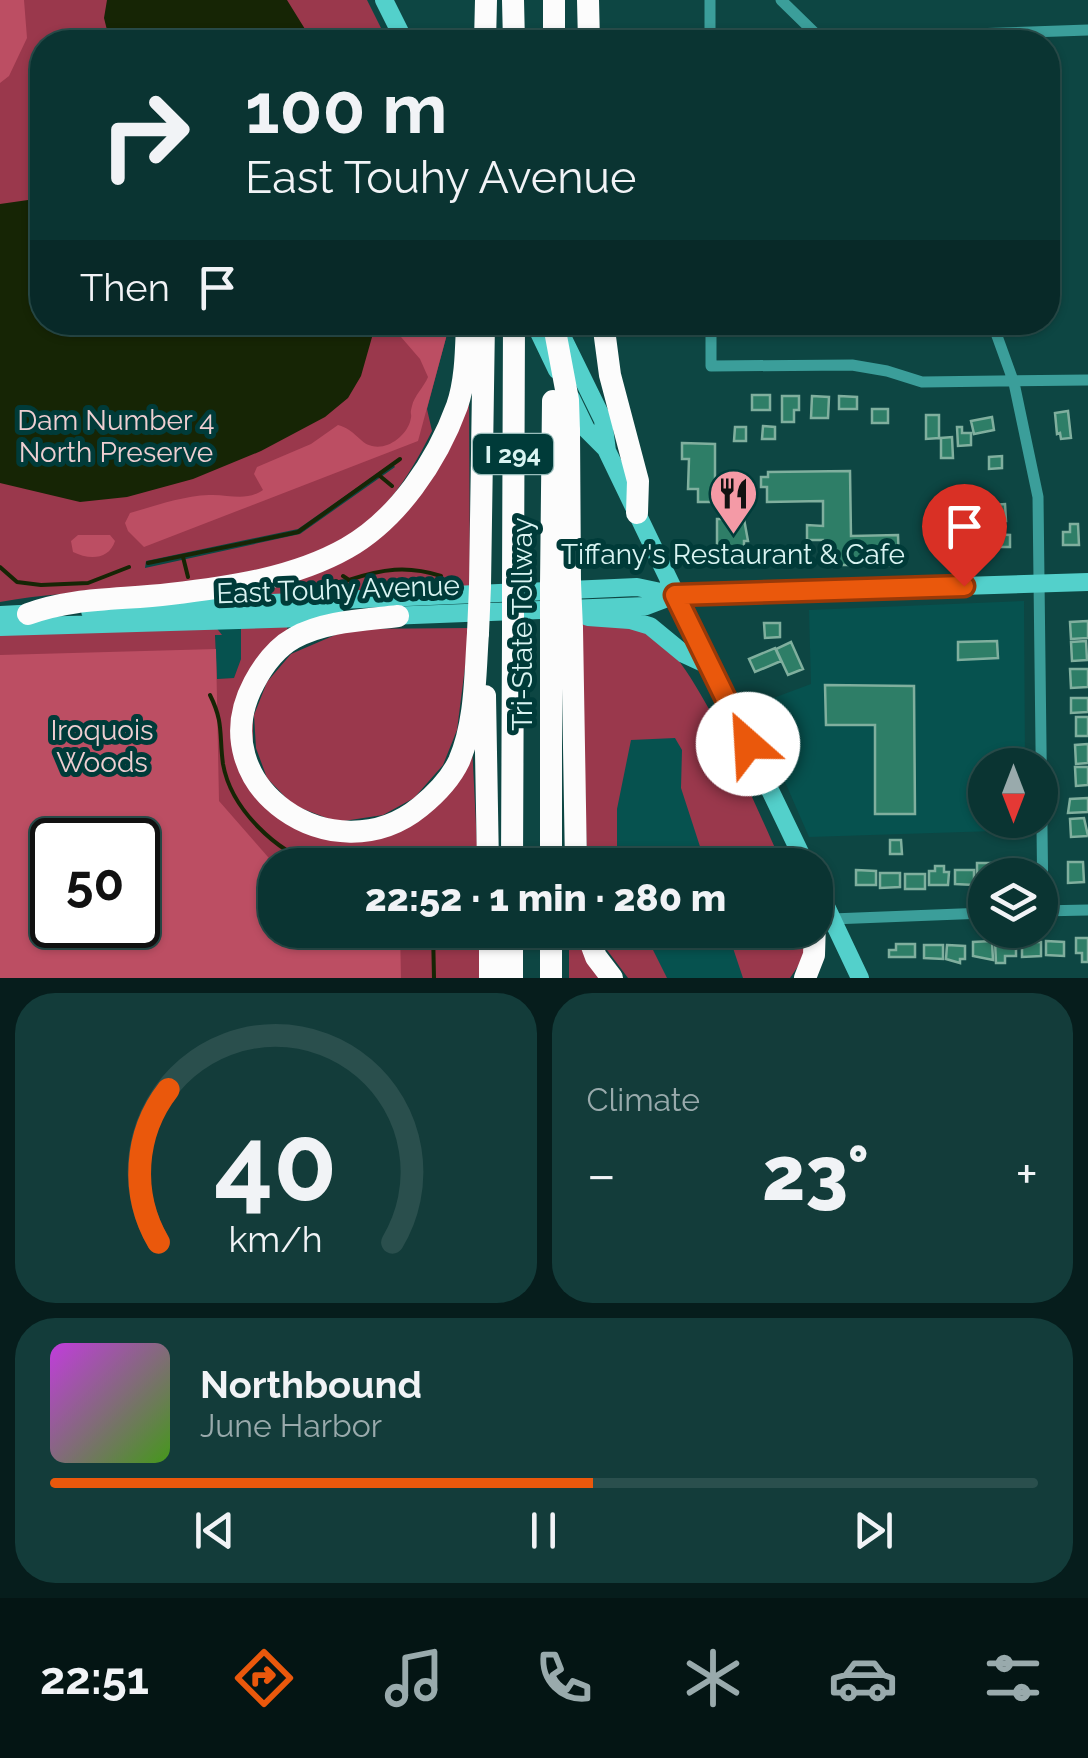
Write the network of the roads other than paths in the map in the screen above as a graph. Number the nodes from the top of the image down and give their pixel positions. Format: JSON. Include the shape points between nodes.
{"nodes":[{"id":1,"x":384,"y":0,"type":"edge"},
{"id":2,"x":486,"y":0,"type":"edge"},
{"id":3,"x":514,"y":0,"type":"edge"},
{"id":4,"x":554,"y":0,"type":"edge"},
{"id":5,"x":588,"y":0,"type":"edge"},
{"id":6,"x":710,"y":0,"type":"edge"},
{"id":7,"x":781,"y":0,"type":"edge"},
{"id":8,"x":399,"y":30,"type":"edge"},
{"id":9,"x":485,"y":30,"type":"edge"},
{"id":10,"x":514,"y":30,"type":"edge"},
{"id":11,"x":554,"y":30,"type":"edge"},
{"id":12,"x":589,"y":30,"type":"edge"},
{"id":13,"x":710,"y":30,"type":"edge"},
{"id":14,"x":812,"y":30,"type":"edge"},
{"id":15,"x":1088,"y":30,"type":"edge"},
{"id":16,"x":1060,"y":31,"type":"edge"},
{"id":17,"x":465,"y":335,"type":"edge"},
{"id":18,"x":484,"y":335,"type":"edge"},
{"id":19,"x":514,"y":335,"type":"edge"},
{"id":20,"x":540,"y":335,"type":"edge"},
{"id":21,"x":556,"y":335,"type":"edge"},
{"id":22,"x":557,"y":335,"type":"edge"},
{"id":23,"x":560,"y":335,"type":"edge"},
{"id":24,"x":605,"y":335,"type":"edge"},
{"id":25,"x":711,"y":335,"type":"edge"},
{"id":26,"x":997,"y":335,"type":"edge"},
{"id":27,"x":1088,"y":380,"type":"edge"},
{"id":28,"x":1014,"y":383,"type":"junction"},
{"id":29,"x":607,"y":450,"type":"junction"},
{"id":30,"x":636,"y":513,"type":"junction"},
{"id":31,"x":1088,"y":582,"type":"edge"},
{"id":32,"x":561,"y":583,"type":"junction"},
{"id":33,"x":1040,"y":584,"type":"junction"},
{"id":34,"x":675,"y":595,"type":"junction"},
{"id":35,"x":28,"y":614,"type":"junction"},
{"id":36,"x":0,"y":615,"type":"edge"},
{"id":37,"x":398,"y":616,"type":"junction"},
{"id":38,"x":560,"y":623,"type":"junction"},
{"id":39,"x":0,"y":627,"type":"edge"},
{"id":40,"x":482,"y":633,"type":"junction"},
{"id":41,"x":710,"y":666,"type":"junction"},
{"id":42,"x":488,"y":848,"type":"edge"},
{"id":43,"x":512,"y":848,"type":"edge"},
{"id":44,"x":552,"y":848,"type":"edge"},
{"id":45,"x":575,"y":848,"type":"edge"},
{"id":46,"x":798,"y":848,"type":"edge"},
{"id":47,"x":1041,"y":858,"type":"edge"},
{"id":48,"x":1088,"y":910,"type":"edge"},
{"id":49,"x":1058,"y":911,"type":"edge"},
{"id":50,"x":968,"y":914,"type":"edge"},
{"id":51,"x":833,"y":920,"type":"edge"},
{"id":52,"x":833,"y":936,"type":"edge"},
{"id":53,"x":490,"y":948,"type":"edge"},
{"id":54,"x":512,"y":948,"type":"edge"},
{"id":55,"x":551,"y":948,"type":"edge"},
{"id":56,"x":593,"y":948,"type":"edge"},
{"id":57,"x":816,"y":948,"type":"edge"},
{"id":58,"x":490,"y":978,"type":"edge"},
{"id":59,"x":512,"y":978,"type":"edge"},
{"id":60,"x":551,"y":978,"type":"edge"},
{"id":61,"x":612,"y":978,"type":"edge"},
{"id":62,"x":806,"y":978,"type":"edge"},
{"id":63,"x":860,"y":978,"type":"edge"}],
"edges":[{"from":1,"to":8,"type":"main road"},
{"from":2,"to":9,"type":"highway"},
{"from":3,"to":10,"type":"highway"},
{"from":4,"to":11,"type":"highway"},
{"from":5,"to":12,"type":"highway"},
{"from":6,"to":13,"type":"street"},
{"from":7,"to":14,"type":"street"},
{"from":15,"to":16,"type":"street"},
{"from":17,"to":35,"type":"highway","via":[[457,406],[439,446],[391,513],[356,542],[244,583],[59,602]]},
{"from":18,"to":40,"type":"highway","bridge":true},
{"from":19,"to":43,"type":"highway","name":"Tri-State Tollway","number":"I 294","bridge":true},
{"from":20,"to":29,"type":"main road","via":[[586,430]]},
{"from":21,"to":32,"type":"highway","name":"Tri-State Tollway","number":"I 294","bridge":true},
{"from":22,"to":32,"type":"highway","bridge":true,"via":[[568,400]]},
{"from":23,"to":29,"type":"main road","via":[[603,420]]},
{"from":24,"to":30,"type":"highway","via":[[638,481]]},
{"from":25,"to":28,"type":"street","via":[[711,366],[852,365],[922,382]]},
{"from":26,"to":28,"type":"street"},
{"from":27,"to":28,"type":"street"},
{"from":28,"to":33,"type":"street","via":[[1038,497]]},
{"from":29,"to":30,"type":"main road"},
{"from":30,"to":34,"type":"main road"},
{"from":31,"to":33,"type":"main road","name":"East Touhy Avenue"},
{"from":32,"to":38,"type":"highway","name":"Tri-State Tollway","number":"I 294","bridge":true},
{"from":33,"to":34,"type":"main road","name":"East Touhy Avenue"},
{"from":33,"to":47,"type":"street"},
{"from":34,"to":35,"type":"main road","name":"East Touhy Avenue","via":[[637,587]]},
{"from":34,"to":38,"type":"main road","name":"East Touhy Avenue"},
{"from":34,"to":41,"type":"main road"},
{"from":35,"to":36,"type":"main road","name":"East Touhy Avenue"},
{"from":37,"to":38,"type":"main road","name":"East Touhy Avenue"},
{"from":37,"to":39,"type":"main road","name":"East Touhy Avenue"},
{"from":37,"to":40,"type":"highway","via":[[295,638],[262,667],[250,690],[242,726],[248,766],[291,817],[317,829],[373,829],[413,813],[440,790],[463,749]]},
{"from":38,"to":41,"type":"main road","via":[[630,620]]},
{"from":38,"to":44,"type":"highway","name":"Tri-State Tollway","number":"I 294"},
{"from":38,"to":45,"type":"highway"},
{"from":40,"to":42,"type":"highway"},
{"from":41,"to":46,"type":"main road"},
{"from":48,"to":49,"type":"street"},
{"from":50,"to":51,"type":"street"},
{"from":52,"to":63,"type":"main road"},
{"from":53,"to":58,"type":"highway"},
{"from":54,"to":59,"type":"highway"},
{"from":55,"to":60,"type":"highway"},
{"from":56,"to":61,"type":"highway"},
{"from":57,"to":62,"type":"highway"}]}
